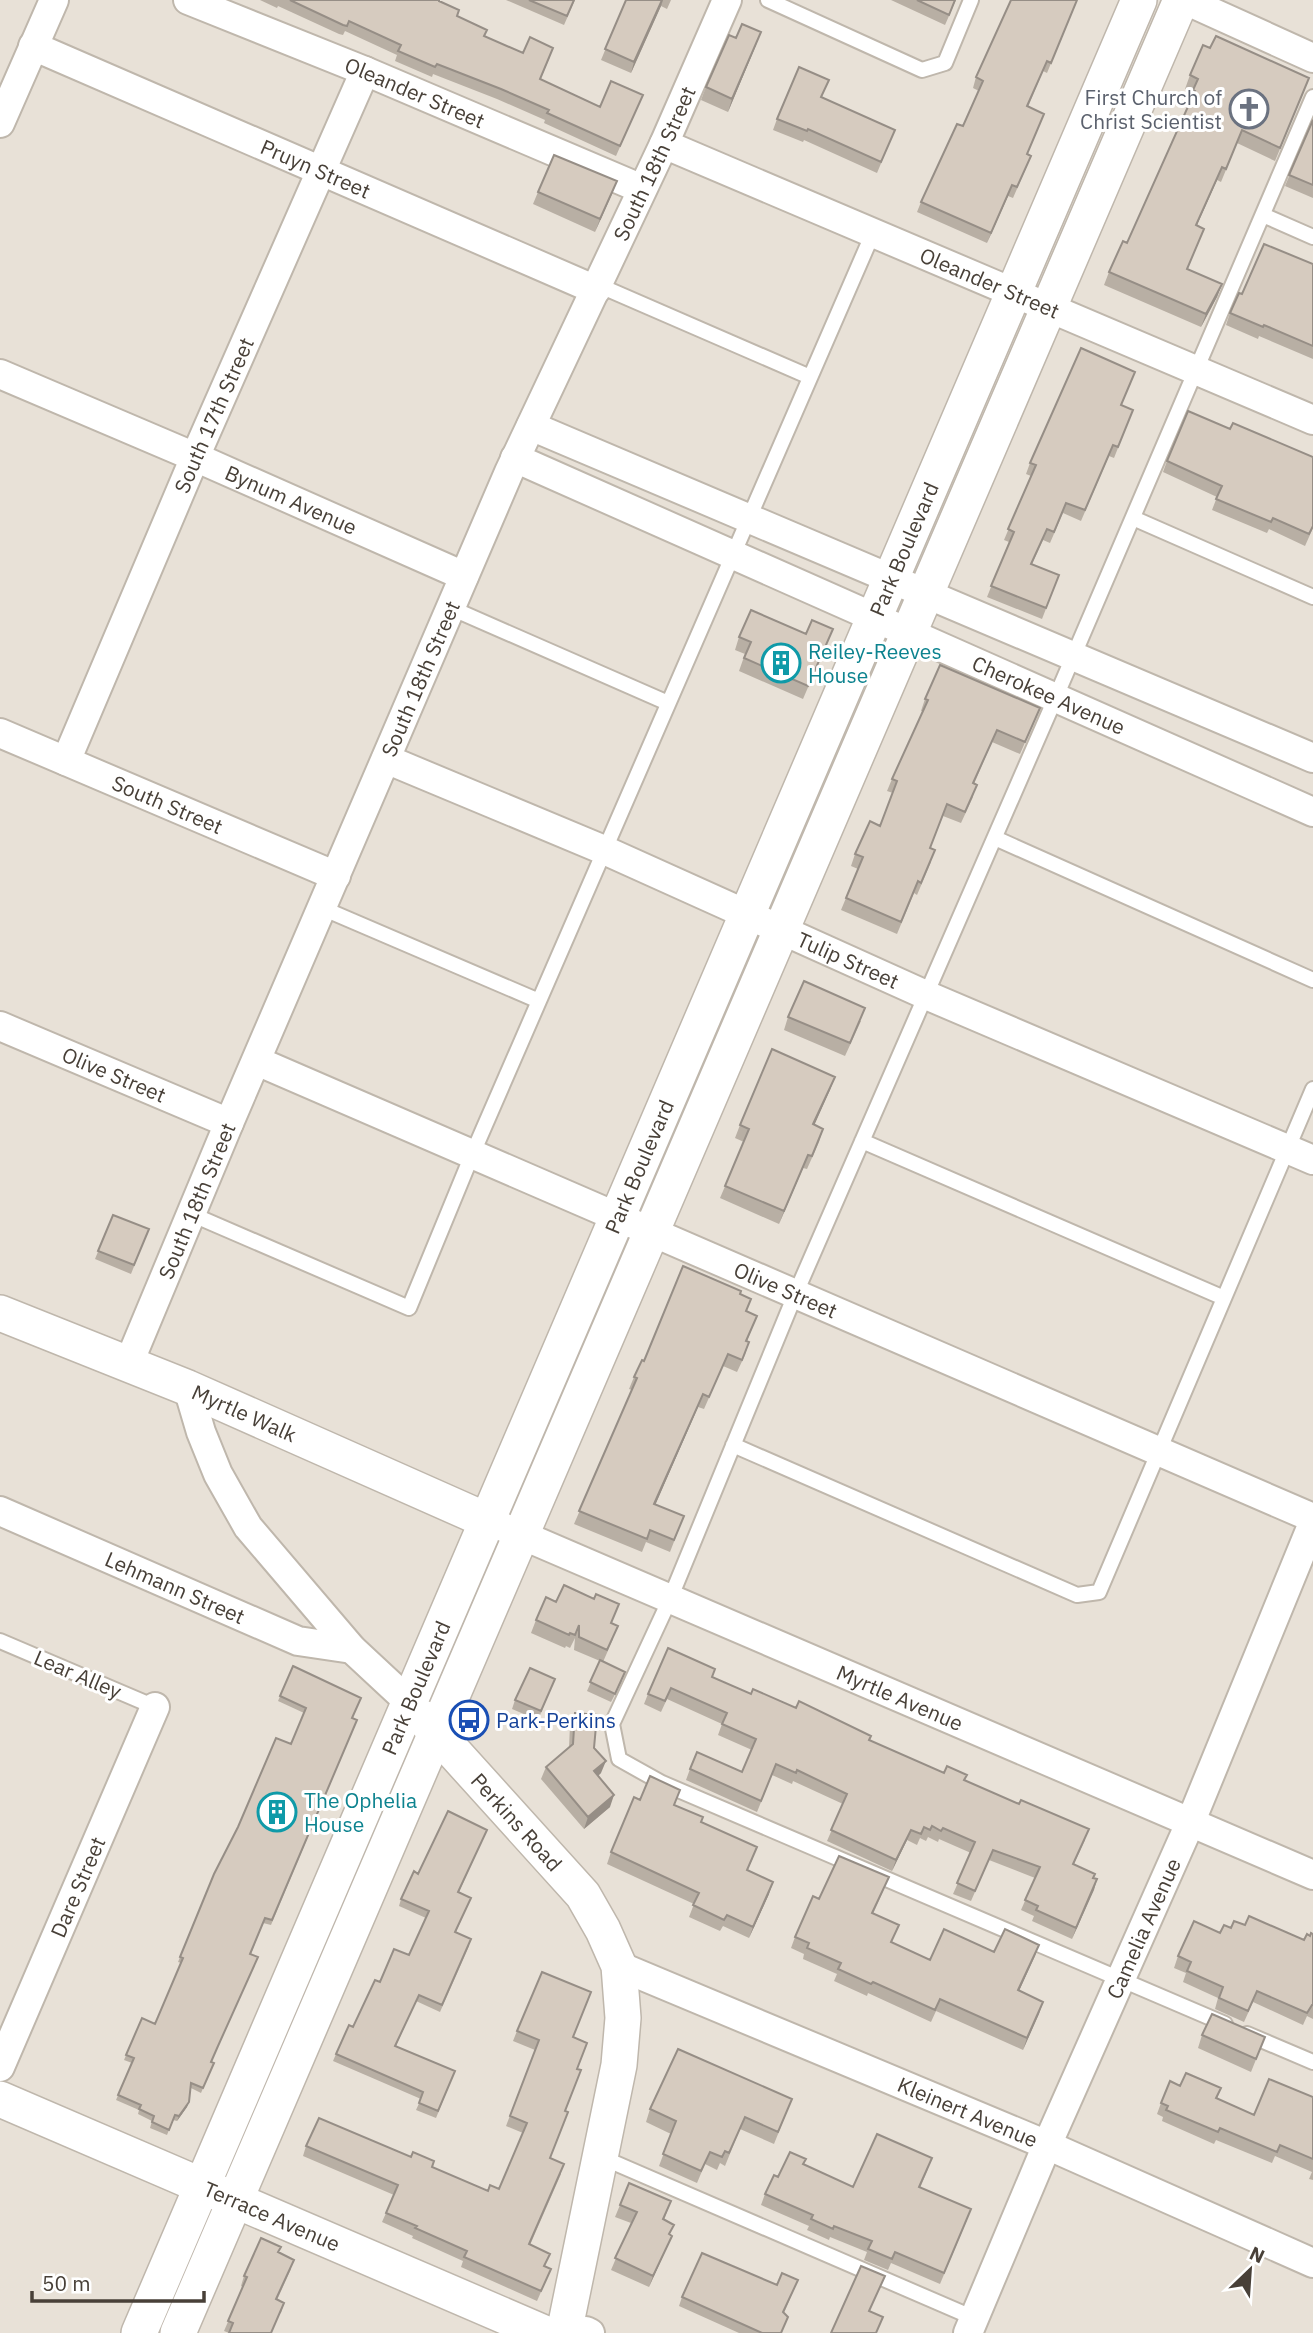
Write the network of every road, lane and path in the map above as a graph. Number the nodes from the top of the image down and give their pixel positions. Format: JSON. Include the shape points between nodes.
{"nodes":[{"id":1,"x":54,"y":0,"type":"edge"},
{"id":2,"x":188,"y":0,"type":"edge"},
{"id":3,"x":727,"y":0,"type":"edge"},
{"id":4,"x":768,"y":0,"type":"edge"},
{"id":5,"x":971,"y":0,"type":"edge"},
{"id":6,"x":1139,"y":0,"type":"edge"},
{"id":7,"x":1183,"y":0,"type":"edge"},
{"id":8,"x":33,"y":46,"type":"junction"},
{"id":9,"x":1313,"y":58,"type":"edge"},
{"id":10,"x":365,"y":71,"type":"junction"},
{"id":11,"x":7,"y":90,"type":"edge"},
{"id":12,"x":1313,"y":97,"type":"edge"},
{"id":13,"x":0,"y":123,"type":"edge"},
{"id":14,"x":664,"y":144,"type":"junction"},
{"id":15,"x":319,"y":172,"type":"junction"},
{"id":16,"x":642,"y":189,"type":"junction"},
{"id":17,"x":1263,"y":215,"type":"junction"},
{"id":18,"x":873,"y":233,"type":"junction"},
{"id":19,"x":1313,"y":237,"type":"edge"},
{"id":20,"x":597,"y":288,"type":"junction"},
{"id":21,"x":1014,"y":292,"type":"junction"},
{"id":22,"x":1049,"y":307,"type":"junction"},
{"id":23,"x":1196,"y":371,"type":"junction"},
{"id":24,"x":0,"y":374,"type":"edge"},
{"id":25,"x":810,"y":377,"type":"junction"},
{"id":26,"x":1313,"y":420,"type":"edge"},
{"id":27,"x":530,"y":426,"type":"junction"},
{"id":28,"x":195,"y":457,"type":"junction"},
{"id":29,"x":515,"y":458,"type":"junction"},
{"id":30,"x":1133,"y":518,"type":"junction"},
{"id":31,"x":748,"y":519,"type":"junction"},
{"id":32,"x":733,"y":555,"type":"junction"},
{"id":33,"x":464,"y":576,"type":"junction"},
{"id":34,"x":891,"y":579,"type":"junction"},
{"id":35,"x":925,"y":594,"type":"junction"},
{"id":36,"x":1313,"y":597,"type":"edge"},
{"id":37,"x":451,"y":608,"type":"junction"},
{"id":38,"x":875,"y":617,"type":"junction"},
{"id":39,"x":909,"y":633,"type":"junction"},
{"id":40,"x":1073,"y":656,"type":"junction"},
{"id":41,"x":1055,"y":699,"type":"junction"},
{"id":42,"x":668,"y":703,"type":"junction"},
{"id":43,"x":0,"y":733,"type":"edge"},
{"id":44,"x":1313,"y":758,"type":"edge"},
{"id":45,"x":386,"y":759,"type":"junction"},
{"id":46,"x":66,"y":761,"type":"junction"},
{"id":47,"x":1313,"y":812,"type":"edge"},
{"id":48,"x":995,"y":838,"type":"junction"},
{"id":49,"x":604,"y":850,"type":"junction"},
{"id":50,"x":336,"y":876,"type":"junction"},
{"id":51,"x":322,"y":908,"type":"junction"},
{"id":52,"x":748,"y":914,"type":"junction"},
{"id":53,"x":782,"y":929,"type":"junction"},
{"id":54,"x":1313,"y":980,"type":"edge"},
{"id":55,"x":926,"y":995,"type":"junction"},
{"id":56,"x":538,"y":1001,"type":"junction"},
{"id":57,"x":0,"y":1026,"type":"edge"},
{"id":58,"x":257,"y":1061,"type":"junction"},
{"id":59,"x":1313,"y":1089,"type":"edge"},
{"id":60,"x":229,"y":1123,"type":"junction"},
{"id":61,"x":862,"y":1141,"type":"junction"},
{"id":62,"x":1287,"y":1149,"type":"junction"},
{"id":63,"x":472,"y":1155,"type":"junction"},
{"id":64,"x":1313,"y":1160,"type":"edge"},
{"id":65,"x":191,"y":1214,"type":"junction"},
{"id":66,"x":618,"y":1217,"type":"junction"},
{"id":67,"x":651,"y":1232,"type":"junction"},
{"id":68,"x":795,"y":1295,"type":"junction"},
{"id":69,"x":1224,"y":1298,"type":"junction"},
{"id":70,"x":0,"y":1313,"type":"edge"},
{"id":71,"x":128,"y":1365,"type":"junction"},
{"id":72,"x":188,"y":1388,"type":"junction"},
{"id":73,"x":733,"y":1445,"type":"junction"},
{"id":74,"x":1159,"y":1451,"type":"junction"},
{"id":75,"x":0,"y":1511,"type":"edge"},
{"id":76,"x":1313,"y":1520,"type":"edge"},
{"id":77,"x":488,"y":1521,"type":"junction"},
{"id":78,"x":521,"y":1535,"type":"junction"},
{"id":79,"x":670,"y":1599,"type":"junction"},
{"id":80,"x":0,"y":1641,"type":"edge"},
{"id":81,"x":352,"y":1649,"type":"junction"},
{"id":82,"x":409,"y":1702,"type":"junction"},
{"id":83,"x":155,"y":1707,"type":"joint"},
{"id":84,"x":436,"y":1732,"type":"junction"},
{"id":85,"x":1191,"y":1821,"type":"junction"},
{"id":86,"x":1313,"y":1875,"type":"edge"},
{"id":87,"x":619,"y":1966,"type":"junction"},
{"id":88,"x":1121,"y":1980,"type":"junction"},
{"id":89,"x":1313,"y":2062,"type":"edge"},
{"id":90,"x":0,"y":2067,"type":"edge"},
{"id":91,"x":0,"y":2099,"type":"edge"},
{"id":92,"x":1047,"y":2145,"type":"junction"},
{"id":93,"x":601,"y":2157,"type":"junction"},
{"id":94,"x":202,"y":2185,"type":"junction"},
{"id":95,"x":236,"y":2199,"type":"junction"},
{"id":96,"x":1313,"y":2263,"type":"edge"},
{"id":97,"x":971,"y":2325,"type":"edge"},
{"id":98,"x":139,"y":2333,"type":"edge"},
{"id":99,"x":178,"y":2333,"type":"edge"},
{"id":100,"x":544,"y":2333,"type":"edge"},
{"id":101,"x":564,"y":2333,"type":"edge"},
{"id":102,"x":581,"y":2333,"type":"edge"},
{"id":103,"x":590,"y":2333,"type":"edge"}],
"edges":[{"from":1,"to":8,"type":"street"},
{"from":2,"to":10,"type":"street","name":"Oleander Street"},
{"from":3,"to":14,"type":"street","name":"South 18th Street"},
{"from":4,"to":5,"type":"lane","via":[[922,69],[945,63]]},
{"from":6,"to":21,"type":"street","name":"Park Boulevard"},
{"from":7,"to":9,"type":"street"},
{"from":7,"to":22,"type":"street"},
{"from":8,"to":11,"type":"street"},
{"from":8,"to":15,"type":"street","name":"Pruyn Street"},
{"from":10,"to":15,"type":"street","name":"South 17th Street"},
{"from":10,"to":16,"type":"street","name":"Oleander Street"},
{"from":11,"to":13,"type":"street"},
{"from":12,"to":17,"type":"lane"},
{"from":14,"to":16,"type":"street","name":"South 18th Street"},
{"from":14,"to":18,"type":"street","name":"Oleander Street"},
{"from":15,"to":20,"type":"street","name":"Pruyn Street"},
{"from":15,"to":28,"type":"street","name":"South 17th Street"},
{"from":16,"to":20,"type":"street","name":"South 18th Street"},
{"from":17,"to":19,"type":"lane"},
{"from":17,"to":23,"type":"lane"},
{"from":18,"to":21,"type":"street","name":"Oleander Street"},
{"from":18,"to":25,"type":"lane"},
{"from":20,"to":25,"type":"lane"},
{"from":20,"to":27,"type":"street","name":"South 18th Street"},
{"from":21,"to":22,"type":"street","name":"Oleander Street"},
{"from":21,"to":34,"type":"street","name":"Park Boulevard"},
{"from":22,"to":23,"type":"street","name":"Oleander Street"},
{"from":22,"to":35,"type":"street"},
{"from":23,"to":26,"type":"street","name":"Oleander Street"},
{"from":23,"to":30,"type":"lane"},
{"from":24,"to":28,"type":"street","name":"Bynum Avenue"},
{"from":25,"to":31,"type":"lane"},
{"from":27,"to":29,"type":"street","name":"South 18th Street"},
{"from":27,"to":31,"type":"street","name":"Cherokee Avenue"},
{"from":28,"to":33,"type":"street","name":"Bynum Avenue"},
{"from":28,"to":46,"type":"street","name":"South 17th Street"},
{"from":29,"to":32,"type":"street","name":"Cherokee Avenue"},
{"from":29,"to":33,"type":"street","name":"South 18th Street"},
{"from":30,"to":36,"type":"lane"},
{"from":30,"to":40,"type":"lane"},
{"from":31,"to":32,"type":"lane"},
{"from":31,"to":34,"type":"street","name":"Cherokee Avenue"},
{"from":32,"to":38,"type":"street","name":"Cherokee Avenue"},
{"from":32,"to":42,"type":"lane"},
{"from":33,"to":37,"type":"street","name":"South 18th Street"},
{"from":34,"to":35,"type":"street","name":"Cherokee Avenue"},
{"from":34,"to":38,"type":"street","name":"Park Boulevard"},
{"from":35,"to":39,"type":"street"},
{"from":35,"to":40,"type":"street","name":"Cherokee Avenue"},
{"from":37,"to":42,"type":"lane"},
{"from":37,"to":45,"type":"street","name":"South 18th Street"},
{"from":38,"to":39,"type":"street","name":"Cherokee Avenue"},
{"from":38,"to":52,"type":"street","name":"Park Boulevard"},
{"from":39,"to":41,"type":"street","name":"Cherokee Avenue"},
{"from":39,"to":53,"type":"street"},
{"from":40,"to":41,"type":"lane"},
{"from":40,"to":44,"type":"street","name":"Cherokee Avenue"},
{"from":41,"to":47,"type":"street","name":"Cherokee Avenue"},
{"from":41,"to":48,"type":"lane"},
{"from":42,"to":49,"type":"lane"},
{"from":43,"to":46,"type":"street","name":"South Street"},
{"from":45,"to":49,"type":"street","name":"Tulip Street"},
{"from":45,"to":50,"type":"street","name":"South 18th Street"},
{"from":46,"to":50,"type":"street","name":"South Street"},
{"from":48,"to":54,"type":"lane"},
{"from":48,"to":55,"type":"lane"},
{"from":49,"to":52,"type":"street","name":"Tulip Street"},
{"from":49,"to":56,"type":"lane"},
{"from":50,"to":51,"type":"street","name":"South 18th Street"},
{"from":51,"to":56,"type":"lane"},
{"from":51,"to":58,"type":"street","name":"South 18th Street"},
{"from":52,"to":53,"type":"street","name":"Tulip Street"},
{"from":52,"to":66,"type":"street","name":"Park Boulevard"},
{"from":53,"to":55,"type":"street","name":"Tulip Street"},
{"from":53,"to":67,"type":"street"},
{"from":55,"to":61,"type":"lane"},
{"from":55,"to":62,"type":"street","name":"Tulip Street"},
{"from":56,"to":63,"type":"lane"},
{"from":57,"to":60,"type":"street","name":"Olive Street"},
{"from":58,"to":60,"type":"street","name":"South 18th Street"},
{"from":58,"to":63,"type":"street","name":"Olive Street"},
{"from":59,"to":62,"type":"lane"},
{"from":60,"to":65,"type":"street","name":"South 18th Street"},
{"from":61,"to":68,"type":"lane"},
{"from":61,"to":69,"type":"lane"},
{"from":62,"to":64,"type":"street","name":"Tulip Street"},
{"from":62,"to":69,"type":"lane"},
{"from":63,"to":65,"type":"lane","via":[[409,1308]]},
{"from":63,"to":66,"type":"street","name":"Olive Street"},
{"from":65,"to":71,"type":"street","name":"South 18th Street"},
{"from":66,"to":67,"type":"street","name":"Olive Street"},
{"from":66,"to":77,"type":"street","name":"Park Boulevard"},
{"from":67,"to":68,"type":"street","name":"Olive Street"},
{"from":67,"to":78,"type":"street"},
{"from":68,"to":73,"type":"lane"},
{"from":68,"to":74,"type":"street","name":"Olive Street"},
{"from":69,"to":74,"type":"lane"},
{"from":70,"to":71,"type":"street","name":"Myrtle Walk"},
{"from":71,"to":72,"type":"street","name":"Myrtle Walk"},
{"from":72,"to":77,"type":"street","name":"Myrtle Walk"},
{"from":72,"to":81,"type":"street","name":"Perkins Road","via":[[218,1474],[248,1527]]},
{"from":73,"to":74,"type":"lane","via":[[1077,1595],[1098,1592]]},
{"from":73,"to":79,"type":"lane"},
{"from":74,"to":76,"type":"street","name":"Olive Street"},
{"from":75,"to":81,"type":"street","name":"Lehmann Street","via":[[298,1641]]},
{"from":76,"to":85,"type":"street","name":"Camelia Avenue"},
{"from":77,"to":78,"type":"street","name":"Myrtle Avenue"},
{"from":77,"to":82,"type":"street","name":"Park Boulevard"},
{"from":78,"to":79,"type":"street","name":"Myrtle Avenue"},
{"from":78,"to":84,"type":"street"},
{"from":79,"to":85,"type":"street","name":"Myrtle Avenue"},
{"from":79,"to":88,"type":"lane","via":[[612,1724],[619,1759],[662,1783]]},
{"from":80,"to":83,"type":"lane","name":"Lear Alley"},
{"from":81,"to":82,"type":"street","name":"Perkins Road"},
{"from":82,"to":84,"type":"street","name":"Perkins Road"},
{"from":82,"to":94,"type":"street","name":"Park Boulevard"},
{"from":83,"to":90,"type":"street","name":"Dare Street"},
{"from":84,"to":87,"type":"street","name":"Perkins Road","via":[[583,1895]]},
{"from":84,"to":95,"type":"street"},
{"from":85,"to":86,"type":"street","name":"Myrtle Avenue"},
{"from":85,"to":88,"type":"street","name":"Camelia Avenue"},
{"from":87,"to":92,"type":"street","name":"Kleinert Avenue"},
{"from":87,"to":93,"type":"street","name":"Perkins Road","via":[[620,2065]]},
{"from":88,"to":89,"type":"lane"},
{"from":88,"to":92,"type":"street","name":"Camelia Avenue"},
{"from":91,"to":94,"type":"street","name":"Terrace Avenue"},
{"from":92,"to":96,"type":"street","name":"Kleinert Avenue"},
{"from":92,"to":97,"type":"street","name":"Camelia Avenue"},
{"from":93,"to":97,"type":"lane"},
{"from":93,"to":101,"type":"street","name":"Perkins Road"},
{"from":94,"to":95,"type":"street","name":"Terrace Avenue"},
{"from":94,"to":98,"type":"street","name":"Park Boulevard"},
{"from":95,"to":99,"type":"street"},
{"from":95,"to":100,"type":"street","name":"Terrace Avenue"},
{"from":102,"to":103,"type":"street"}]}
